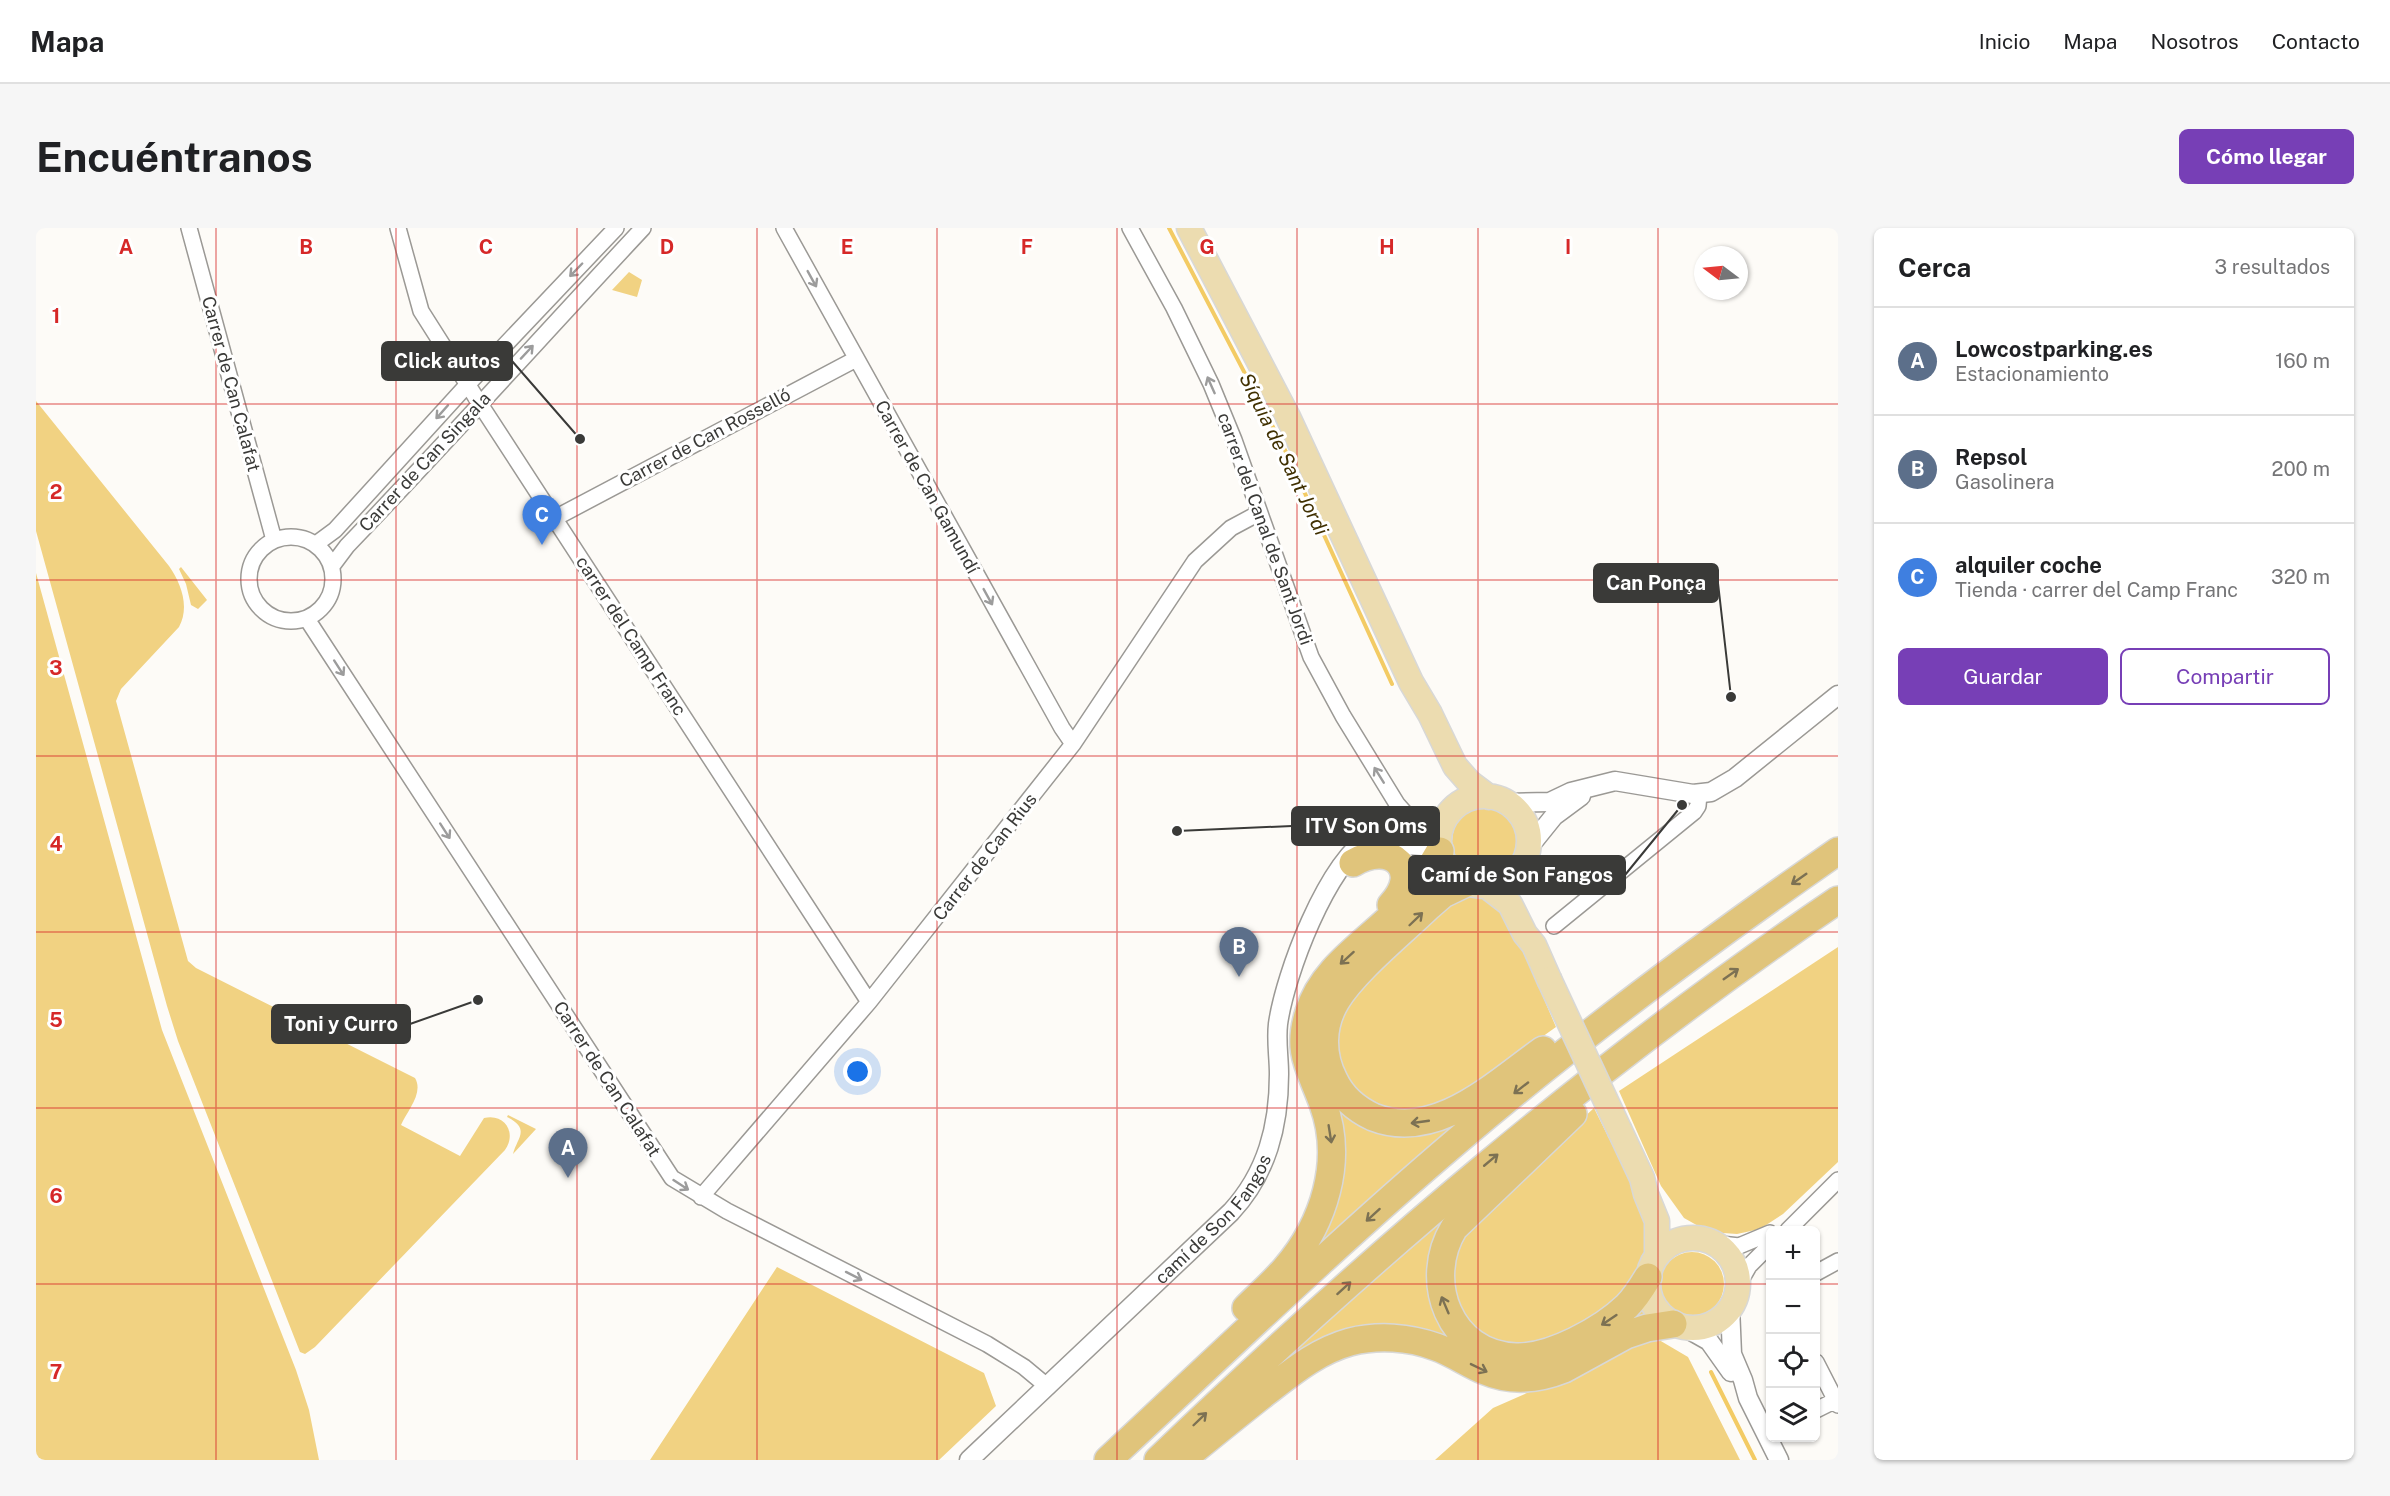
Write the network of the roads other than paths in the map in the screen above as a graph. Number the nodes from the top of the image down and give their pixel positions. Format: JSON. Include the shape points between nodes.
{"nodes":[{"id":1,"x":189,"y":228,"type":"edge"},
{"id":2,"x":399,"y":228,"type":"edge"},
{"id":3,"x":616,"y":228,"type":"edge"},
{"id":4,"x":644,"y":228,"type":"edge"},
{"id":5,"x":784,"y":228,"type":"edge"},
{"id":6,"x":1130,"y":228,"type":"edge"},
{"id":7,"x":1189,"y":228,"type":"edge"},
{"id":8,"x":856,"y":359,"type":"junction"},
{"id":9,"x":468,"y":384,"type":"junction"},
{"id":10,"x":480,"y":404,"type":"junction"},
{"id":11,"x":1259,"y":513,"type":"junction"},
{"id":12,"x":555,"y":518,"type":"junction"},
{"id":13,"x":274,"y":540,"type":"junction"},
{"id":14,"x":316,"y":544,"type":"junction"},
{"id":15,"x":332,"y":566,"type":"junction"},
{"id":16,"x":307,"y":619,"type":"junction"},
{"id":17,"x":1411,"y":682,"type":"junction"},
{"id":18,"x":1838,"y":695,"type":"edge"},
{"id":19,"x":1073,"y":744,"type":"junction"},
{"id":20,"x":1594,"y":786,"type":"junction"},
{"id":21,"x":1699,"y":794,"type":"junction"},
{"id":22,"x":1498,"y":800,"type":"junction"},
{"id":23,"x":1447,"y":816,"type":"junction"},
{"id":24,"x":1413,"y":822,"type":"junction"},
{"id":25,"x":1440,"y":849,"type":"junction"},
{"id":26,"x":1838,"y":851,"type":"edge"},
{"id":27,"x":1524,"y":857,"type":"junction"},
{"id":28,"x":1353,"y":863,"type":"junction"},
{"id":29,"x":1477,"y":885,"type":"junction"},
{"id":30,"x":1838,"y":900,"type":"edge"},
{"id":31,"x":1319,"y":907,"type":"junction"},
{"id":32,"x":1554,"y":926,"type":"dead end"},
{"id":33,"x":1370,"y":938,"type":"junction"},
{"id":34,"x":1534,"y":945,"type":"junction"},
{"id":35,"x":1666,"y":974,"type":"junction"},
{"id":36,"x":870,"y":1002,"type":"junction"},
{"id":37,"x":1684,"y":1008,"type":"junction"},
{"id":38,"x":1642,"y":1178,"type":"junction"},
{"id":39,"x":1838,"y":1180,"type":"edge"},
{"id":40,"x":701,"y":1197,"type":"junction"},
{"id":41,"x":1812,"y":1206,"type":"junction"},
{"id":42,"x":1781,"y":1226,"type":"edge"},
{"id":43,"x":1792,"y":1226,"type":"edge"},
{"id":44,"x":1766,"y":1235,"type":"edge"},
{"id":45,"x":1705,"y":1241,"type":"junction"},
{"id":46,"x":1766,"y":1249,"type":"edge"},
{"id":47,"x":1838,"y":1261,"type":"edge"},
{"id":48,"x":1653,"y":1267,"type":"junction"},
{"id":49,"x":1820,"y":1270,"type":"edge"},
{"id":50,"x":1734,"y":1297,"type":"junction"},
{"id":51,"x":1680,"y":1326,"type":"junction"},
{"id":52,"x":1820,"y":1371,"type":"edge"},
{"id":53,"x":1048,"y":1387,"type":"junction"},
{"id":54,"x":1748,"y":1398,"type":"junction"},
{"id":55,"x":1837,"y":1402,"type":"edge"},
{"id":56,"x":1820,"y":1408,"type":"edge"},
{"id":57,"x":1766,"y":1430,"type":"edge"},
{"id":58,"x":1772,"y":1442,"type":"edge"},
{"id":59,"x":969,"y":1460,"type":"edge"},
{"id":60,"x":1092,"y":1460,"type":"edge"},
{"id":61,"x":1108,"y":1460,"type":"edge"},
{"id":62,"x":1158,"y":1460,"type":"edge"},
{"id":63,"x":1182,"y":1460,"type":"edge"},
{"id":64,"x":1779,"y":1460,"type":"edge"}],
"edges":[{"from":1,"to":13,"type":"street","name":"Carrer de Can Calafat"},
{"from":2,"to":9,"type":"street","name":"carrer del Camp Franc","via":[[421,311]]},
{"from":3,"to":9,"type":"street","name":"Carrer de Can Singala","one_way":true},
{"from":10,"to":4,"type":"street","name":"Carrer de Can Singala","one_way":true},
{"from":5,"to":8,"type":"street","name":"Carrer de Can Gamundí","one_way":true},
{"from":11,"to":6,"type":"street","name":"carrer del Canal de Sant Jordi","one_way":true,"via":[[1211,384]]},
{"from":7,"to":17,"type":"main road","via":[[1288,417]]},
{"from":8,"to":12,"type":"street","name":"Carrer de Can Rosselló"},
{"from":8,"to":19,"type":"street","name":"Carrer de Can Gamundí","one_way":true},
{"from":9,"to":10,"type":"street","name":"carrer del Camp Franc"},
{"from":9,"to":14,"type":"street","name":"Carrer de Can Singala","one_way":true,"via":[[335,530]]},
{"from":10,"to":12,"type":"street","name":"carrer del Camp Franc"},
{"from":10,"to":15,"type":"street","name":"Carrer de Can Singala"},
{"from":11,"to":19,"type":"street","name":"Carrer de Can Rius","via":[[1231,528],[1195,561]]},
{"from":24,"to":11,"type":"street","name":"carrer del Canal de Sant Jordi","one_way":true,"via":[[1397,804],[1311,657]]},
{"from":12,"to":36,"type":"street","name":"carrer del Camp Franc"},
{"from":13,"to":14,"type":"street","via":[[296,537]]},
{"from":13,"to":16,"type":"street","via":[[253,560],[249,574],[252,595],[265,613],[278,620]]},
{"from":14,"to":15,"type":"street"},
{"from":15,"to":16,"type":"street","via":[[334,579],[327,603]]},
{"from":16,"to":40,"type":"street","name":"Carrer de Can Calafat","one_way":true,"via":[[672,1178]]},
{"from":17,"to":22,"type":"main road","via":[[1455,766],[1469,782]]},
{"from":17,"to":23,"type":"main road","via":[[1447,778]]},
{"from":18,"to":21,"type":"street","via":[[1723,787]]},
{"from":19,"to":36,"type":"street","name":"Carrer de Can Rius"},
{"from":20,"to":21,"type":"street","via":[[1624,782]]},
{"from":20,"to":22,"type":"street","via":[[1550,802]]},
{"from":20,"to":27,"type":"street","via":[[1554,816]]},
{"from":21,"to":32,"type":"street","via":[[1694,812]]},
{"from":22,"to":23,"type":"main road","via":[[1467,800]]},
{"from":22,"to":27,"type":"main road","via":[[1523,819],[1528,832]]},
{"from":23,"to":24,"type":"street"},
{"from":23,"to":25,"type":"main road","via":[[1440,832]]},
{"from":24,"to":31,"type":"street","via":[[1379,832],[1351,852]]},
{"from":25,"to":28,"type":"street","via":[[1381,846]]},
{"from":25,"to":29,"type":"main road","via":[[1448,868]]},
{"from":25,"to":33,"type":"highway","via":[[1414,893]]},
{"from":26,"to":35,"type":"highway","one_way":true},
{"from":27,"to":29,"type":"main road","via":[[1503,882]]},
{"from":27,"to":34,"type":"main road","via":[[1522,902]]},
{"from":28,"to":31,"type":"street"},
{"from":28,"to":33,"type":"highway","via":[[1370,855],[1382,855],[1398,862],[1403,870],[1401,893],[1378,918]]},
{"from":29,"to":34,"type":"main road","via":[[1510,904]]},
{"from":35,"to":29,"type":"highway","one_way":true,"via":[[1634,986],[1451,1112],[1416,1124],[1394,1123],[1370,1115],[1344,1096],[1331,1075],[1324,1049],[1330,1012],[1357,976],[1443,894]]},
{"from":37,"to":30,"type":"highway","one_way":true},
{"from":31,"to":53,"type":"street","name":"camí de Son Fangos","via":[[1296,955],[1282,1004],[1277,1034],[1277,1113],[1269,1150],[1256,1179],[1231,1212]]},
{"from":33,"to":60,"type":"highway","one_way":true,"via":[[1322,983],[1305,1026],[1304,1055],[1327,1117],[1332,1158],[1325,1198],[1308,1234],[1285,1269]]},
{"from":34,"to":38,"type":"main road","bridge":true},
{"from":35,"to":61,"type":"highway","one_way":true,"via":[[1449,1148]]},
{"from":36,"to":40,"type":"street","name":"Carrer de Can Rius"},
{"from":48,"to":37,"type":"highway","one_way":true,"via":[[1625,1308],[1551,1352],[1514,1357],[1481,1346],[1461,1331],[1441,1296],[1440,1260],[1448,1237],[1463,1217],[1591,1096],[1664,1037]]},
{"from":62,"to":37,"type":"highway","one_way":true,"via":[[1446,1198]]},
{"from":38,"to":45,"type":"main road","via":[[1674,1225]]},
{"from":38,"to":48,"type":"main road","via":[[1657,1221]]},
{"from":39,"to":41,"type":"street"},
{"from":40,"to":53,"type":"street","name":"Carrer de Can Calafat","one_way":true,"via":[[987,1344]]},
{"from":41,"to":42,"type":"street"},
{"from":41,"to":43,"type":"street"},
{"from":44,"to":45,"type":"street","via":[[1739,1245]]},
{"from":45,"to":48,"type":"main road","via":[[1675,1242],[1663,1249]]},
{"from":45,"to":50,"type":"main road","via":[[1730,1258],[1736,1272]]},
{"from":46,"to":50,"type":"street","via":[[1749,1266]]},
{"from":47,"to":49,"type":"street"},
{"from":48,"to":51,"type":"main road","via":[[1648,1291],[1653,1304],[1662,1316]]},
{"from":50,"to":51,"type":"main road","via":[[1714,1322],[1701,1327]]},
{"from":50,"to":54,"type":"street","via":[[1731,1354]]},
{"from":51,"to":54,"type":"street","via":[[1702,1336],[1717,1349]]},
{"from":63,"to":51,"type":"highway","one_way":true,"via":[[1303,1365],[1323,1352],[1351,1342],[1380,1338],[1410,1340],[1437,1347],[1491,1373],[1525,1378],[1558,1371],[1636,1331]]},
{"from":52,"to":55,"type":"street"},
{"from":53,"to":59,"type":"street","name":"camí de Son Fangos"},
{"from":54,"to":57,"type":"street"},
{"from":55,"to":56,"type":"street"},
{"from":58,"to":64,"type":"street"}]}
